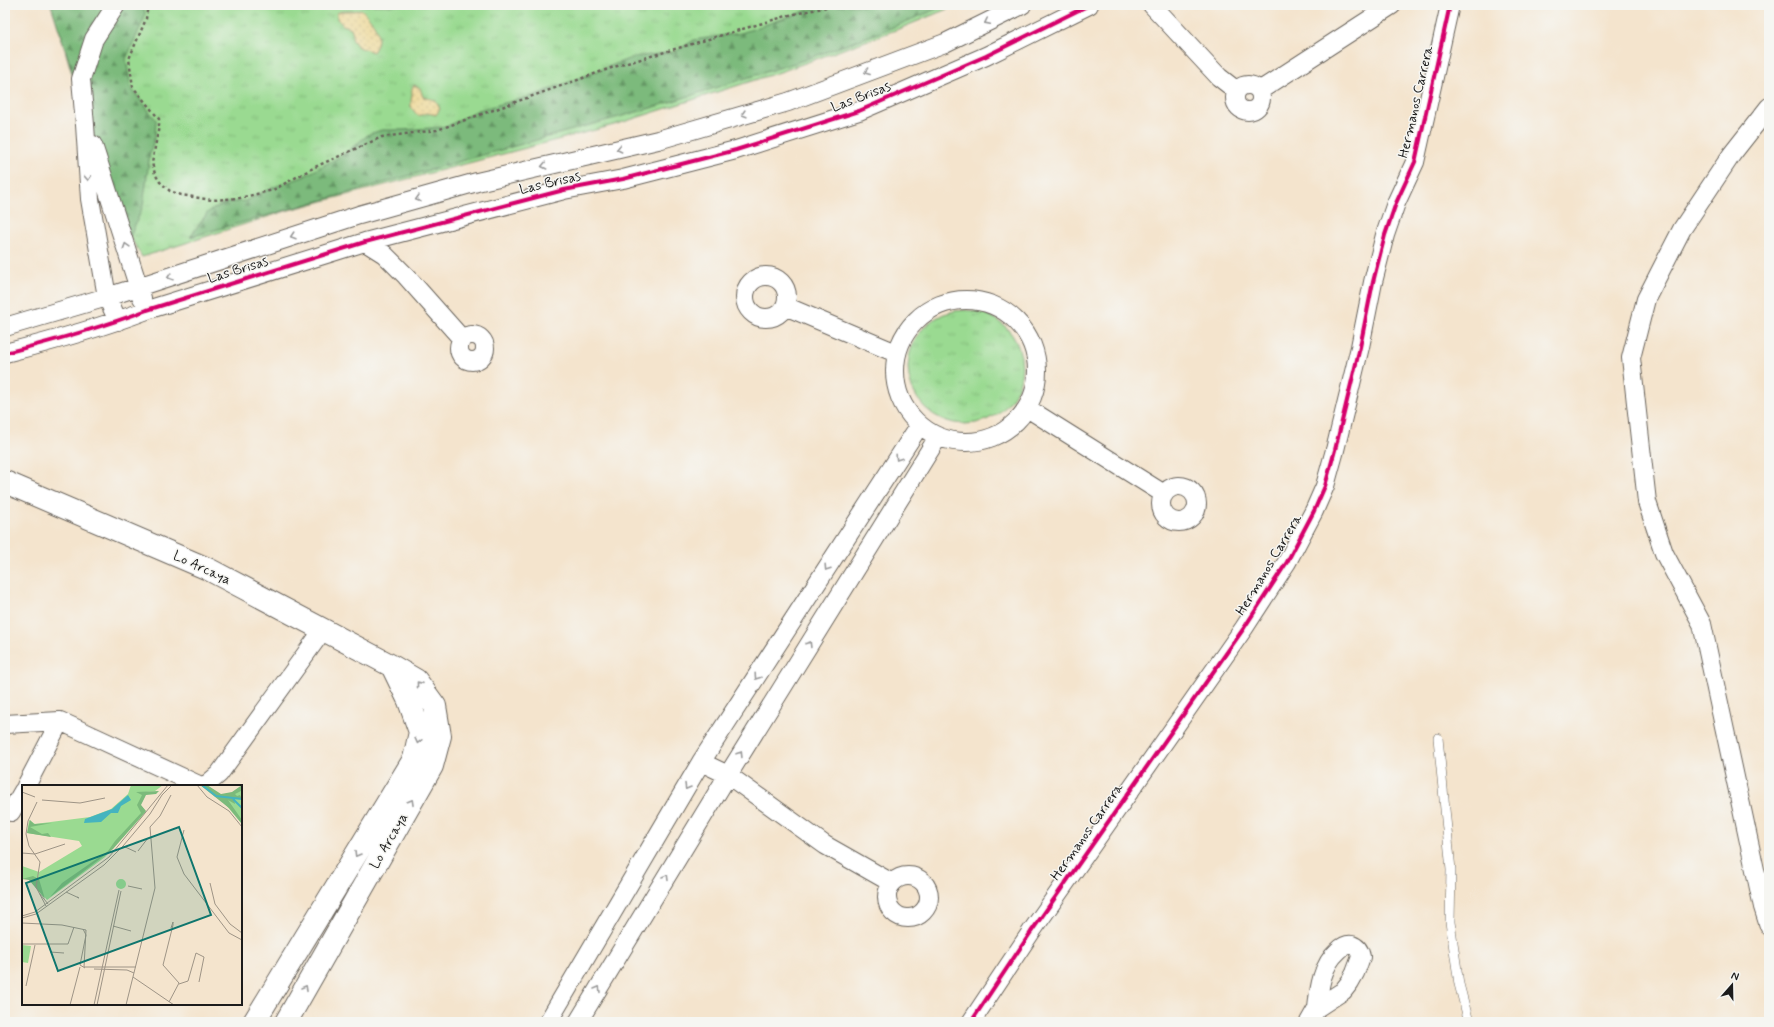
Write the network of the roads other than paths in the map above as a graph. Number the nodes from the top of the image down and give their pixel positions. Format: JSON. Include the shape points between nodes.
{"nodes":[{"id":1,"x":116,"y":5,"type":"edge"},
{"id":2,"x":1022,"y":5,"type":"edge"},
{"id":3,"x":1089,"y":5,"type":"edge"},
{"id":4,"x":1152,"y":5,"type":"edge"},
{"id":5,"x":1392,"y":5,"type":"edge"},
{"id":6,"x":1450,"y":5,"type":"edge"},
{"id":7,"x":1769,"y":106,"type":"edge"},
{"id":8,"x":86,"y":125,"type":"junction"},
{"id":9,"x":359,"y":215,"type":"junction"},
{"id":10,"x":365,"y":242,"type":"junction"},
{"id":11,"x":138,"y":287,"type":"junction"},
{"id":12,"x":107,"y":297,"type":"junction"},
{"id":13,"x":785,"y":306,"type":"dead end"},
{"id":14,"x":147,"y":310,"type":"junction"},
{"id":15,"x":118,"y":321,"type":"junction"},
{"id":16,"x":5,"y":327,"type":"edge"},
{"id":17,"x":462,"y":339,"type":"dead end"},
{"id":18,"x":5,"y":353,"type":"edge"},
{"id":19,"x":896,"y":353,"type":"junction"},
{"id":20,"x":1028,"y":408,"type":"junction"},
{"id":21,"x":919,"y":426,"type":"junction"},
{"id":22,"x":938,"y":437,"type":"junction"},
{"id":23,"x":5,"y":482,"type":"edge"},
{"id":24,"x":1164,"y":494,"type":"dead end"},
{"id":25,"x":323,"y":630,"type":"junction"},
{"id":26,"x":392,"y":666,"type":"junction"},
{"id":27,"x":60,"y":721,"type":"junction"},
{"id":28,"x":5,"y":724,"type":"edge"},
{"id":29,"x":1438,"y":738,"type":"dead end"},
{"id":30,"x":701,"y":762,"type":"junction"},
{"id":31,"x":728,"y":775,"type":"junction"},
{"id":32,"x":27,"y":785,"type":"edge"},
{"id":33,"x":199,"y":785,"type":"edge"},
{"id":34,"x":205,"y":785,"type":"edge"},
{"id":35,"x":22,"y":793,"type":"edge"},
{"id":36,"x":13,"y":813,"type":"edge"},
{"id":37,"x":892,"y":883,"type":"dead end"},
{"id":38,"x":1769,"y":926,"type":"edge"},
{"id":39,"x":254,"y":1022,"type":"edge"},
{"id":40,"x":286,"y":1022,"type":"edge"},
{"id":41,"x":548,"y":1022,"type":"edge"},
{"id":42,"x":578,"y":1022,"type":"edge"},
{"id":43,"x":971,"y":1022,"type":"edge"},
{"id":44,"x":1469,"y":1022,"type":"edge"}],
"edges":[{"from":1,"to":8,"type":"street","via":[[94,39],[80,79]]},
{"from":2,"to":9,"type":"street","name":"Las Brisas","one_way":true,"via":[[945,43],[788,102],[658,140],[477,182]]},
{"from":3,"to":10,"type":"street","name":"Las Brisas","via":[[986,56],[859,111],[736,150],[623,179],[564,190]]},
{"from":4,"to":5,"type":"street","via":[[1219,77],[1237,91],[1247,84],[1259,91]]},
{"from":6,"to":43,"type":"street","name":"Hermanos Carrera","via":[[1414,162],[1385,235],[1335,450],[1314,511],[1287,562],[1252,616]]},
{"from":7,"to":38,"type":"street","via":[[1732,154],[1682,229],[1646,299],[1631,358],[1648,502],[1664,553],[1702,624]]},
{"from":11,"to":8,"type":"street","one_way":true},
{"from":8,"to":12,"type":"street","one_way":true,"via":[[90,200]]},
{"from":9,"to":10,"type":"street","via":[[367,216],[375,224],[373,237]]},
{"from":9,"to":11,"type":"street","name":"Las Brisas","one_way":true},
{"from":10,"to":14,"type":"street","name":"Las Brisas"},
{"from":10,"to":17,"type":"street","via":[[384,254],[401,271]]},
{"from":11,"to":12,"type":"street","name":"Las Brisas"},
{"from":11,"to":14,"type":"street"},
{"from":12,"to":15,"type":"street"},
{"from":12,"to":16,"type":"street","name":"Las Brisas"},
{"from":13,"to":19,"type":"street"},
{"from":14,"to":15,"type":"street","name":"Las Brisas"},
{"from":15,"to":18,"type":"street","name":"Las Brisas","via":[[52,342]]},
{"from":19,"to":20,"type":"street","via":[[906,330],[923,313],[945,302],[970,299],[994,305],[1014,318],[1029,338],[1037,361],[1036,385]]},
{"from":19,"to":21,"type":"street","via":[[894,379],[902,405]]},
{"from":20,"to":22,"type":"street","via":[[1011,427],[988,440],[963,443]]},
{"from":20,"to":24,"type":"street"},
{"from":21,"to":22,"type":"street"},
{"from":21,"to":30,"type":"street","one_way":true},
{"from":31,"to":22,"type":"street","one_way":true},
{"from":23,"to":25,"type":"street","name":"Lo Arcaya","via":[[208,569]]},
{"from":25,"to":26,"type":"street","name":"Lo Arcaya"},
{"from":25,"to":34,"type":"street","via":[[219,774]]},
{"from":26,"to":39,"type":"street","name":"Lo Arcaya","one_way":true,"via":[[420,732],[414,759]]},
{"from":40,"to":26,"type":"street","name":"Lo Arcaya","one_way":true,"via":[[432,766],[440,736],[435,706],[416,680]]},
{"from":27,"to":28,"type":"street"},
{"from":27,"to":32,"type":"street"},
{"from":27,"to":33,"type":"street"},
{"from":29,"to":44,"type":"lane","via":[[1452,870],[1450,922],[1459,984]]},
{"from":30,"to":31,"type":"street"},
{"from":30,"to":41,"type":"street","one_way":true},
{"from":31,"to":37,"type":"street","via":[[826,845]]},
{"from":42,"to":31,"type":"street","one_way":true},
{"from":35,"to":36,"type":"street"}]}
